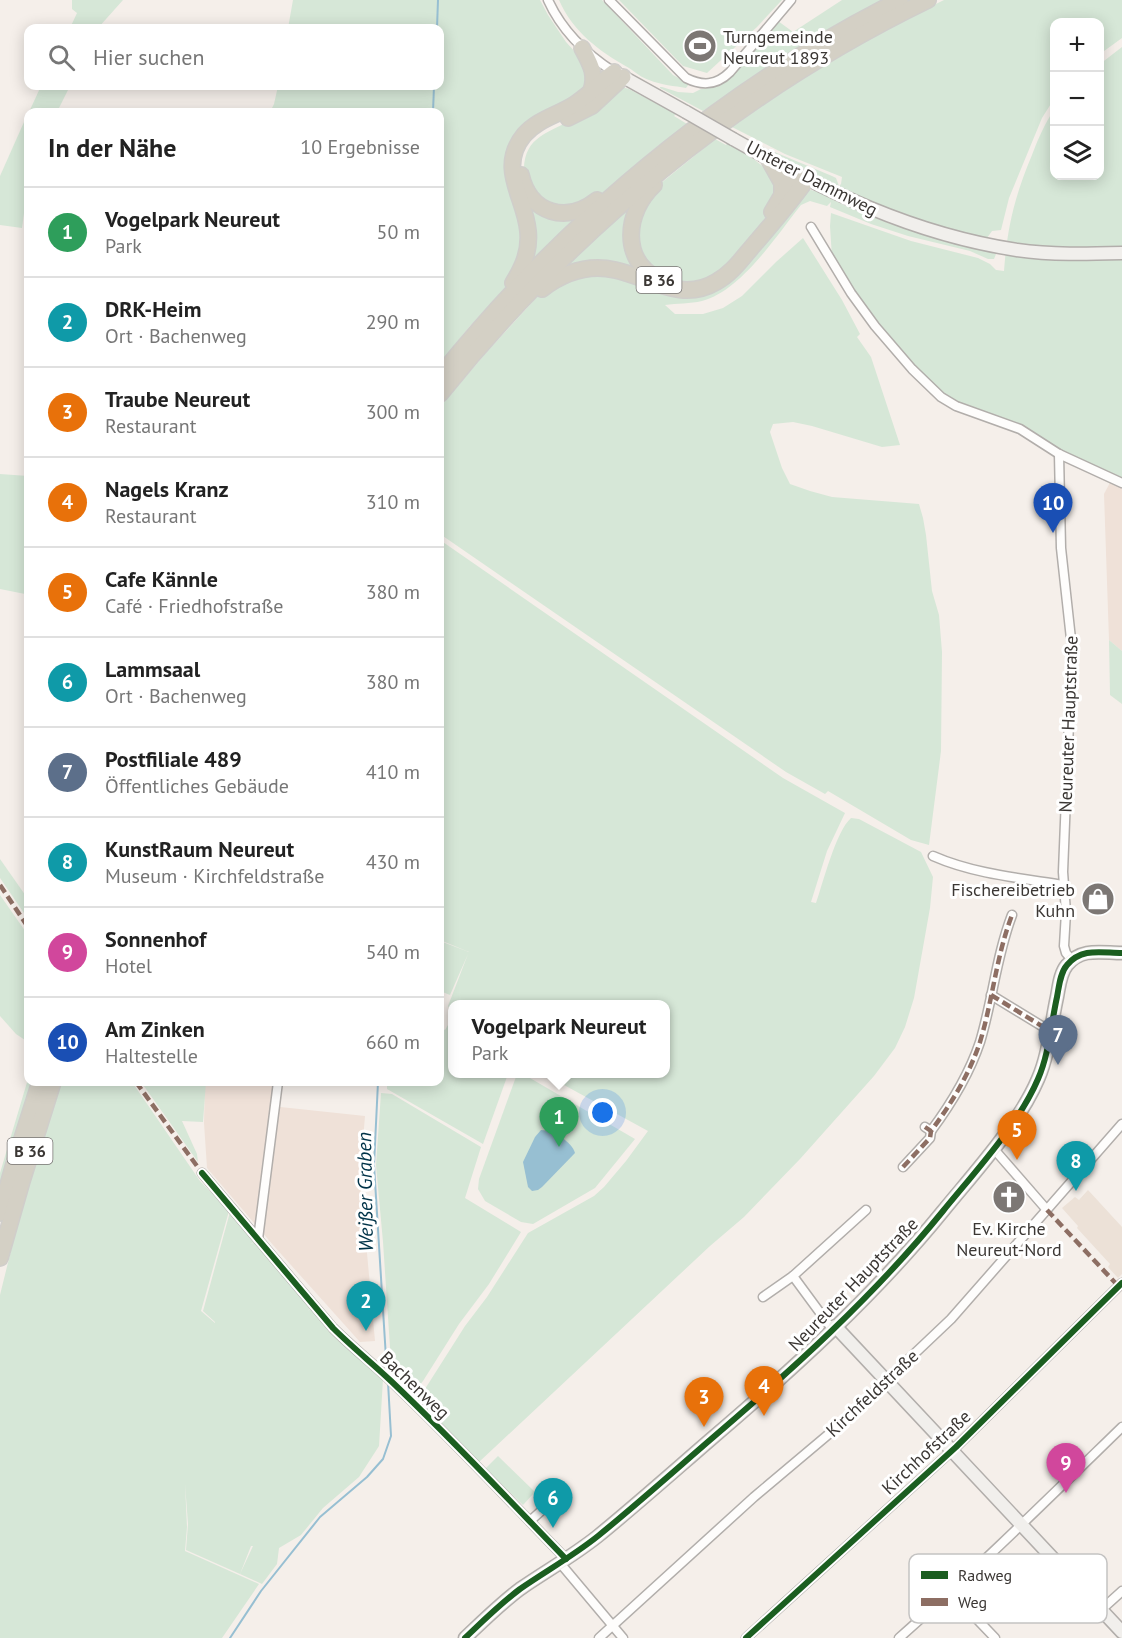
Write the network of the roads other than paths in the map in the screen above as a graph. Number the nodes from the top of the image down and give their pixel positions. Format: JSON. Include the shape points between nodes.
{"nodes":[{"id":1,"x":548,"y":0,"type":"edge"},
{"id":2,"x":609,"y":0,"type":"edge"},
{"id":3,"x":791,"y":0,"type":"edge"},
{"id":4,"x":900,"y":0,"type":"edge"},
{"id":5,"x":928,"y":0,"type":"edge"},
{"id":6,"x":582,"y":48,"type":"junction"},
{"id":7,"x":618,"y":74,"type":"junction"},
{"id":8,"x":591,"y":91,"type":"junction"},
{"id":9,"x":692,"y":147,"type":"junction"},
{"id":10,"x":768,"y":158,"type":"junction"},
{"id":11,"x":801,"y":176,"type":"junction"},
{"id":12,"x":628,"y":182,"type":"junction"},
{"id":13,"x":782,"y":194,"type":"junction"},
{"id":14,"x":811,"y":227,"type":"dead end"},
{"id":15,"x":1122,"y":253,"type":"edge"},
{"id":16,"x":502,"y":304,"type":"junction"},
{"id":17,"x":501,"y":323,"type":"junction"},
{"id":18,"x":444,"y":371,"type":"edge"},
{"id":19,"x":444,"y":389,"type":"edge"},
{"id":20,"x":1059,"y":454,"type":"junction"},
{"id":21,"x":1122,"y":483,"type":"edge"},
{"id":22,"x":933,"y":856,"type":"dead end"},
{"id":23,"x":1064,"y":885,"type":"junction"},
{"id":24,"x":1012,"y":915,"type":"dead end"},
{"id":25,"x":1122,"y":953,"type":"edge"},
{"id":26,"x":1072,"y":960,"type":"junction"},
{"id":27,"x":991,"y":995,"type":"junction"},
{"id":28,"x":1050,"y":1031,"type":"junction"},
{"id":29,"x":39,"y":1086,"type":"edge"},
{"id":30,"x":52,"y":1086,"type":"edge"},
{"id":31,"x":277,"y":1086,"type":"edge"},
{"id":32,"x":1122,"y":1124,"type":"edge"},
{"id":33,"x":993,"y":1148,"type":"junction"},
{"id":34,"x":903,"y":1167,"type":"dead end"},
{"id":35,"x":202,"y":1173,"type":"dead end"},
{"id":36,"x":866,"y":1210,"type":"dead end"},
{"id":37,"x":1047,"y":1210,"type":"junction"},
{"id":38,"x":0,"y":1213,"type":"edge"},
{"id":39,"x":258,"y":1239,"type":"junction"},
{"id":40,"x":0,"y":1258,"type":"edge"},
{"id":41,"x":793,"y":1276,"type":"junction"},
{"id":42,"x":1121,"y":1287,"type":"edge"},
{"id":43,"x":763,"y":1297,"type":"dead end"},
{"id":44,"x":834,"y":1328,"type":"junction"},
{"id":45,"x":886,"y":1382,"type":"junction"},
{"id":46,"x":1122,"y":1426,"type":"edge"},
{"id":47,"x":951,"y":1451,"type":"junction"},
{"id":48,"x":560,"y":1494,"type":"dead end"},
{"id":49,"x":530,"y":1521,"type":"junction"},
{"id":50,"x":1021,"y":1525,"type":"junction"},
{"id":51,"x":991,"y":1554,"type":"edge"},
{"id":52,"x":1048,"y":1554,"type":"edge"},
{"id":53,"x":563,"y":1561,"type":"junction"},
{"id":54,"x":1122,"y":1591,"type":"edge"},
{"id":55,"x":1107,"y":1605,"type":"edge"},
{"id":56,"x":1107,"y":1616,"type":"edge"},
{"id":57,"x":916,"y":1623,"type":"edge"},
{"id":58,"x":981,"y":1623,"type":"edge"},
{"id":59,"x":612,"y":1626,"type":"junction"},
{"id":60,"x":1122,"y":1632,"type":"edge"},
{"id":61,"x":465,"y":1638,"type":"edge"},
{"id":62,"x":598,"y":1638,"type":"edge"},
{"id":63,"x":622,"y":1638,"type":"edge"},
{"id":64,"x":746,"y":1638,"type":"edge"},
{"id":65,"x":899,"y":1638,"type":"edge"},
{"id":66,"x":995,"y":1638,"type":"edge"}],
"edges":[{"from":1,"to":6,"type":"street","name":"Unterer Dammweg"},
{"from":2,"to":3,"type":"street","via":[[686,78],[708,84],[720,81],[730,72]]},
{"from":4,"to":12,"type":"highway","via":[[837,34],[753,88],[672,145]]},
{"from":5,"to":9,"type":"highway","number":"B 36","via":[[814,62]]},
{"from":6,"to":7,"type":"street","name":"Unterer Dammweg"},
{"from":6,"to":8,"type":"highway","via":[[593,72]]},
{"from":7,"to":8,"type":"highway"},
{"from":7,"to":10,"type":"street","name":"Unterer Dammweg","bridge":true},
{"from":7,"to":12,"type":"highway","via":[[592,106],[538,133],[524,151],[520,169],[524,186],[534,201],[560,213],[587,208],[613,187]]},
{"from":8,"to":16,"type":"highway","via":[[534,126],[517,147],[513,178],[528,241],[525,260]]},
{"from":9,"to":13,"type":"highway","number":"B 36","via":[[651,187],[633,217],[635,255],[657,279],[690,286],[716,277],[762,226]]},
{"from":9,"to":17,"type":"highway","number":"B 36","via":[[586,236]]},
{"from":10,"to":11,"type":"street","name":"Unterer Dammweg"},
{"from":10,"to":13,"type":"highway","via":[[782,183]]},
{"from":11,"to":13,"type":"highway","number":"B 36"},
{"from":11,"to":15,"type":"street","name":"Unterer Dammweg","via":[[891,217],[973,242],[1050,253]]},
{"from":11,"to":17,"type":"highway","via":[[788,205],[737,265],[715,283],[699,289],[675,290],[618,270],[586,269],[552,282],[516,315]]},
{"from":12,"to":16,"type":"highway","via":[[552,251]]},
{"from":14,"to":20,"type":"street","via":[[869,318],[930,388],[956,406],[1020,429]]},
{"from":16,"to":18,"type":"highway"},
{"from":17,"to":19,"type":"highway","number":"B 36"},
{"from":20,"to":21,"type":"street"},
{"from":20,"to":23,"type":"street","name":"Neureuter Hauptstraße","via":[[1061,548],[1072,648]]},
{"from":22,"to":23,"type":"street","via":[[973,870]]},
{"from":23,"to":26,"type":"street","name":"Neureuter Hauptstraße","via":[[1064,946]]},
{"from":24,"to":27,"type":"street"},
{"from":25,"to":26,"type":"street","via":[[1089,952]]},
{"from":26,"to":28,"type":"street","name":"Neureuter Hauptstraße","via":[[1061,977]]},
{"from":27,"to":28,"type":"street"},
{"from":27,"to":34,"type":"street","via":[[972,1063],[954,1097],[928,1129],[930,1138]]},
{"from":28,"to":33,"type":"street","name":"Neureuter Hauptstraße","via":[[1038,1080]]},
{"from":29,"to":38,"type":"highway","number":"B 36"},
{"from":30,"to":40,"type":"highway","number":"B 36"},
{"from":31,"to":39,"type":"street"},
{"from":32,"to":37,"type":"street","name":"Kirchfeldstraße"},
{"from":33,"to":37,"type":"street"},
{"from":33,"to":44,"type":"street","name":"Neureuter Hauptstraße","via":[[924,1234]]},
{"from":35,"to":39,"type":"street","name":"Bachenweg"},
{"from":36,"to":41,"type":"street"},
{"from":37,"to":45,"type":"street","name":"Kirchfeldstraße","via":[[957,1312]]},
{"from":39,"to":49,"type":"street","name":"Bachenweg","via":[[333,1328]]},
{"from":41,"to":43,"type":"street"},
{"from":41,"to":44,"type":"street"},
{"from":42,"to":47,"type":"street","name":"Kirchhofstraße"},
{"from":44,"to":45,"type":"street"},
{"from":44,"to":53,"type":"street","name":"Neureuter Hauptstraße","via":[[611,1525]]},
{"from":45,"to":47,"type":"street"},
{"from":45,"to":59,"type":"street","name":"Kirchfeldstraße"},
{"from":46,"to":50,"type":"street"},
{"from":47,"to":50,"type":"street"},
{"from":47,"to":64,"type":"street","name":"Kirchhofstraße"},
{"from":48,"to":49,"type":"street"},
{"from":49,"to":53,"type":"street","name":"Bachenweg"},
{"from":50,"to":51,"type":"street"},
{"from":50,"to":52,"type":"street"},
{"from":53,"to":59,"type":"street","name":"Bachenweg"},
{"from":53,"to":61,"type":"street","name":"Neureuter Hauptstraße","via":[[517,1592]]},
{"from":54,"to":55,"type":"street"},
{"from":56,"to":60,"type":"street"},
{"from":57,"to":65,"type":"street"},
{"from":58,"to":66,"type":"street"},
{"from":59,"to":62,"type":"street","name":"Kirchfeldstraße"},
{"from":59,"to":63,"type":"street","name":"Bachenweg"}]}
